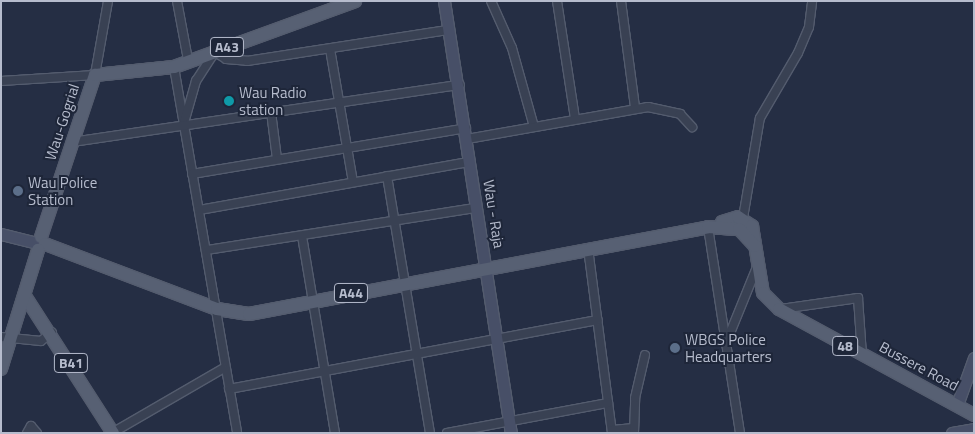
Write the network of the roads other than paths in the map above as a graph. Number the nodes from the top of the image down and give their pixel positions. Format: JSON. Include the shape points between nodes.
{"nodes":[{"id":1,"x":108,"y":1,"type":"edge"},
{"id":2,"x":178,"y":1,"type":"edge"},
{"id":3,"x":355,"y":1,"type":"edge"},
{"id":4,"x":444,"y":1,"type":"edge"},
{"id":5,"x":490,"y":1,"type":"edge"},
{"id":6,"x":557,"y":1,"type":"edge"},
{"id":7,"x":621,"y":1,"type":"edge"},
{"id":8,"x":812,"y":1,"type":"edge"},
{"id":9,"x":448,"y":30,"type":"junction"},
{"id":10,"x":330,"y":49,"type":"junction"},
{"id":11,"x":215,"y":52,"type":"junction"},
{"id":12,"x":188,"y":60,"type":"junction"},
{"id":13,"x":174,"y":67,"type":"junction"},
{"id":14,"x":95,"y":75,"type":"junction"},
{"id":15,"x":1,"y":82,"type":"edge"},
{"id":16,"x":460,"y":85,"type":"junction"},
{"id":17,"x":339,"y":102,"type":"junction"},
{"id":18,"x":635,"y":108,"type":"junction"},
{"id":19,"x":271,"y":112,"type":"junction"},
{"id":20,"x":575,"y":119,"type":"junction"},
{"id":21,"x":183,"y":126,"type":"junction"},
{"id":22,"x":534,"y":127,"type":"junction"},
{"id":23,"x":692,"y":128,"type":"dead end"},
{"id":24,"x":466,"y":134,"type":"junction"},
{"id":25,"x":72,"y":142,"type":"junction"},
{"id":26,"x":347,"y":147,"type":"junction"},
{"id":27,"x":277,"y":159,"type":"junction"},
{"id":28,"x":469,"y":162,"type":"junction"},
{"id":29,"x":192,"y":174,"type":"junction"},
{"id":30,"x":387,"y":176,"type":"junction"},
{"id":31,"x":353,"y":182,"type":"junction"},
{"id":32,"x":476,"y":208,"type":"junction"},
{"id":33,"x":199,"y":210,"type":"junction"},
{"id":34,"x":743,"y":218,"type":"junction"},
{"id":35,"x":395,"y":221,"type":"junction"},
{"id":36,"x":724,"y":226,"type":"junction"},
{"id":37,"x":708,"y":227,"type":"junction"},
{"id":38,"x":1,"y":234,"type":"edge"},
{"id":39,"x":302,"y":236,"type":"junction"},
{"id":40,"x":39,"y":243,"type":"junction"},
{"id":41,"x":755,"y":246,"type":"junction"},
{"id":42,"x":588,"y":248,"type":"junction"},
{"id":43,"x":206,"y":250,"type":"junction"},
{"id":44,"x":758,"y":265,"type":"junction"},
{"id":45,"x":486,"y":266,"type":"junction"},
{"id":46,"x":403,"y":283,"type":"junction"},
{"id":47,"x":25,"y":296,"type":"junction"},
{"id":48,"x":313,"y":300,"type":"junction"},
{"id":49,"x":216,"y":309,"type":"junction"},
{"id":50,"x":779,"y":309,"type":"junction"},
{"id":51,"x":598,"y":320,"type":"junction"},
{"id":52,"x":52,"y":332,"type":"junction"},
{"id":53,"x":498,"y":337,"type":"junction"},
{"id":54,"x":6,"y":339,"type":"edge"},
{"id":55,"x":726,"y":342,"type":"junction"},
{"id":56,"x":417,"y":354,"type":"junction"},
{"id":57,"x":645,"y":355,"type":"dead end"},
{"id":58,"x":862,"y":355,"type":"junction"},
{"id":59,"x":974,"y":358,"type":"edge"},
{"id":60,"x":224,"y":368,"type":"junction"},
{"id":61,"x":1,"y":369,"type":"edge"},
{"id":62,"x":324,"y":371,"type":"junction"},
{"id":63,"x":229,"y":389,"type":"junction"},
{"id":64,"x":608,"y":403,"type":"junction"},
{"id":65,"x":957,"y":404,"type":"junction"},
{"id":66,"x":974,"y":415,"type":"edge"},
{"id":67,"x":511,"y":420,"type":"junction"},
{"id":68,"x":974,"y":429,"type":"edge"},
{"id":69,"x":612,"y":431,"type":"edge"},
{"id":70,"x":634,"y":431,"type":"edge"},
{"id":71,"x":27,"y":433,"type":"edge"},
{"id":72,"x":37,"y":433,"type":"edge"},
{"id":73,"x":112,"y":433,"type":"edge"},
{"id":74,"x":237,"y":433,"type":"edge"},
{"id":75,"x":335,"y":433,"type":"edge"},
{"id":76,"x":430,"y":433,"type":"edge"},
{"id":77,"x":447,"y":433,"type":"edge"},
{"id":78,"x":511,"y":433,"type":"edge"},
{"id":79,"x":740,"y":433,"type":"edge"},
{"id":80,"x":952,"y":433,"type":"edge"}],
"edges":[{"from":1,"to":14,"type":"street"},
{"from":2,"to":12,"type":"street"},
{"from":3,"to":11,"type":"main road","name":"Wau-Gogrial","number":"A43"},
{"from":4,"to":9,"type":"street","name":"Wau - Raja"},
{"from":5,"to":22,"type":"street","via":[[512,48]]},
{"from":6,"to":20,"type":"street"},
{"from":7,"to":18,"type":"street"},
{"from":8,"to":34,"type":"street","via":[[802,44],[760,118]]},
{"from":9,"to":10,"type":"street"},
{"from":9,"to":16,"type":"street","name":"Wau - Raja"},
{"from":10,"to":11,"type":"street","via":[[247,61],[226,59]]},
{"from":10,"to":17,"type":"street"},
{"from":11,"to":12,"type":"main road","name":"Wau-Gogrial","number":"A43"},
{"from":11,"to":21,"type":"street","via":[[194,88]]},
{"from":12,"to":13,"type":"main road","name":"Wau-Gogrial","number":"A43"},
{"from":13,"to":14,"type":"main road","name":"Wau-Gogrial","number":"A43"},
{"from":13,"to":21,"type":"street"},
{"from":14,"to":15,"type":"street"},
{"from":14,"to":25,"type":"main road","name":"Wau-Gogrial"},
{"from":16,"to":17,"type":"street"},
{"from":16,"to":24,"type":"street","name":"Wau - Raja"},
{"from":17,"to":19,"type":"street"},
{"from":17,"to":26,"type":"street"},
{"from":18,"to":20,"type":"street"},
{"from":18,"to":23,"type":"street","via":[[671,110]]},
{"from":19,"to":21,"type":"street"},
{"from":19,"to":27,"type":"street"},
{"from":20,"to":22,"type":"street"},
{"from":21,"to":25,"type":"street"},
{"from":21,"to":29,"type":"street"},
{"from":22,"to":24,"type":"street"},
{"from":24,"to":26,"type":"street"},
{"from":24,"to":28,"type":"street","name":"Wau - Raja"},
{"from":25,"to":40,"type":"main road","name":"Wau-Gogrial"},
{"from":26,"to":27,"type":"street"},
{"from":26,"to":31,"type":"street"},
{"from":27,"to":29,"type":"street"},
{"from":28,"to":30,"type":"street"},
{"from":28,"to":32,"type":"street","name":"Wau - Raja"},
{"from":29,"to":33,"type":"street"},
{"from":30,"to":31,"type":"street"},
{"from":30,"to":35,"type":"street"},
{"from":31,"to":33,"type":"street"},
{"from":32,"to":35,"type":"street"},
{"from":32,"to":45,"type":"street","name":"Wau - Raja"},
{"from":33,"to":43,"type":"street"},
{"from":34,"to":36,"type":"main road","number":"A44","via":[[722,222]]},
{"from":34,"to":41,"type":"main road","name":"Bussere Road","via":[[752,226]]},
{"from":35,"to":39,"type":"street"},
{"from":35,"to":46,"type":"street"},
{"from":36,"to":37,"type":"main road","number":"A44"},
{"from":36,"to":41,"type":"main road","number":"A44","via":[[746,234]]},
{"from":37,"to":42,"type":"main road","number":"A44"},
{"from":37,"to":55,"type":"street"},
{"from":38,"to":40,"type":"street"},
{"from":39,"to":43,"type":"street"},
{"from":39,"to":48,"type":"street"},
{"from":40,"to":47,"type":"main road","name":"Wau-Gogrial"},
{"from":40,"to":49,"type":"main road","number":"A44"},
{"from":41,"to":44,"type":"main road","name":"Bussere Road","number":"48"},
{"from":42,"to":45,"type":"main road","number":"A44"},
{"from":42,"to":51,"type":"street"},
{"from":43,"to":49,"type":"street"},
{"from":44,"to":50,"type":"main road","name":"Bussere Road","number":"48","via":[[763,294]]},
{"from":44,"to":55,"type":"street"},
{"from":45,"to":46,"type":"main road","number":"A44"},
{"from":45,"to":53,"type":"street","name":"Wau - Raja"},
{"from":46,"to":48,"type":"main road","number":"A44"},
{"from":46,"to":56,"type":"street"},
{"from":47,"to":52,"type":"main road","number":"B41"},
{"from":47,"to":54,"type":"main road","name":"Wau-Gogrial"},
{"from":48,"to":49,"type":"main road","number":"A44","via":[[249,314]]},
{"from":48,"to":62,"type":"street"},
{"from":49,"to":60,"type":"street"},
{"from":50,"to":58,"type":"main road","name":"Bussere Road","number":"48"},
{"from":50,"to":58,"type":"street","via":[[858,298]]},
{"from":51,"to":53,"type":"street"},
{"from":51,"to":64,"type":"street"},
{"from":52,"to":54,"type":"street","via":[[41,341]]},
{"from":52,"to":73,"type":"main road","number":"B41"},
{"from":53,"to":56,"type":"street"},
{"from":53,"to":67,"type":"street","name":"Wau - Raja"},
{"from":54,"to":61,"type":"main road","name":"Wau-Gogrial"},
{"from":55,"to":79,"type":"street"},
{"from":56,"to":62,"type":"street"},
{"from":56,"to":76,"type":"street"},
{"from":57,"to":70,"type":"street","via":[[634,398]]},
{"from":58,"to":65,"type":"main road","name":"Bussere Road","number":"48"},
{"from":59,"to":65,"type":"street"},
{"from":60,"to":63,"type":"street"},
{"from":60,"to":73,"type":"street"},
{"from":62,"to":63,"type":"street"},
{"from":62,"to":75,"type":"street"},
{"from":63,"to":74,"type":"street"},
{"from":64,"to":67,"type":"street"},
{"from":64,"to":69,"type":"street"},
{"from":65,"to":66,"type":"main road","name":"Bussere Road","number":"48"},
{"from":67,"to":77,"type":"street"},
{"from":67,"to":78,"type":"street","name":"Wau - Raja"},
{"from":68,"to":80,"type":"street"},
{"from":69,"to":70,"type":"street"},
{"from":71,"to":72,"type":"street","via":[[31,426]]}]}
